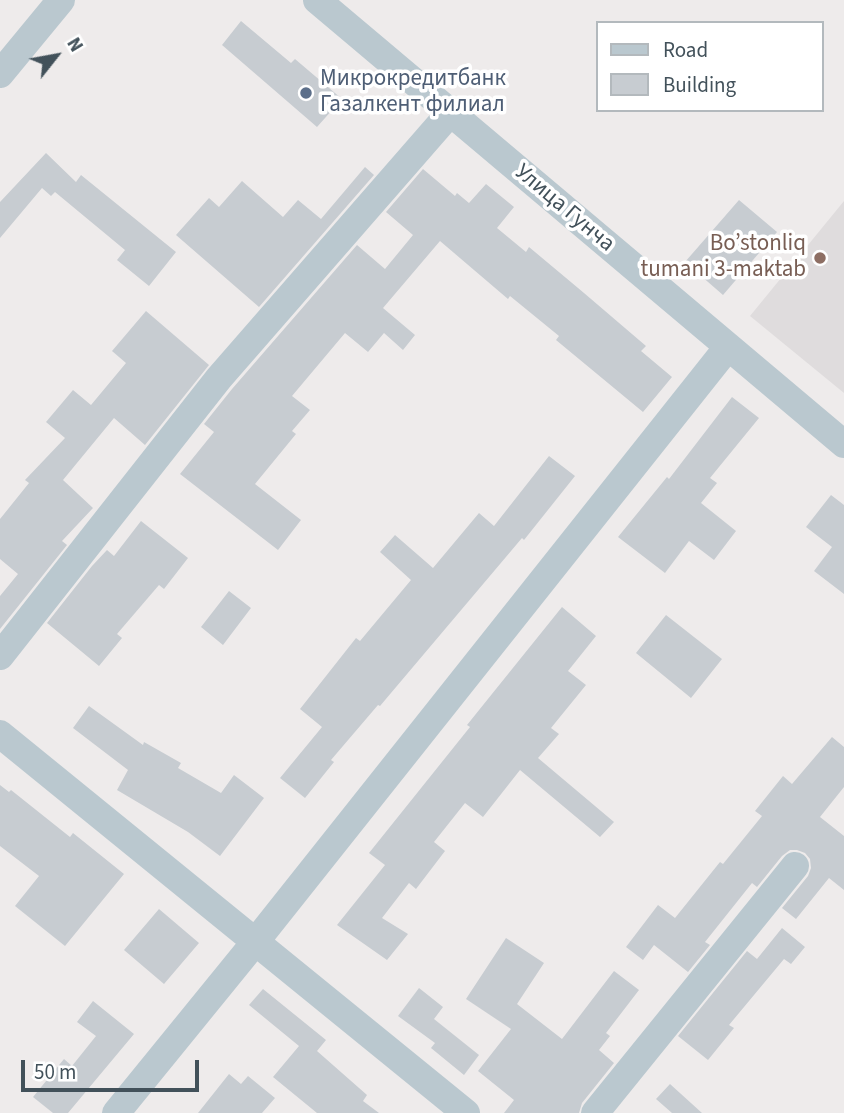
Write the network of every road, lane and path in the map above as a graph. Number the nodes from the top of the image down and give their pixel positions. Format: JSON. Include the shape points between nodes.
{"nodes":[{"id":1,"x":61,"y":0,"type":"edge"},
{"id":2,"x":317,"y":0,"type":"edge"},
{"id":3,"x":0,"y":75,"type":"edge"},
{"id":4,"x":450,"y":113,"type":"junction"},
{"id":5,"x":728,"y":347,"type":"junction"},
{"id":6,"x":844,"y":444,"type":"edge"},
{"id":7,"x":0,"y":656,"type":"edge"},
{"id":8,"x":0,"y":734,"type":"edge"},
{"id":9,"x":795,"y":866,"type":"dead end"},
{"id":10,"x":256,"y":941,"type":"junction"},
{"id":11,"x":116,"y":1113,"type":"edge"},
{"id":12,"x":467,"y":1113,"type":"edge"},
{"id":13,"x":595,"y":1113,"type":"edge"}],
"edges":[{"from":1,"to":3,"type":"street"},
{"from":2,"to":4,"type":"street","name":"Улица Гунча"},
{"from":4,"to":5,"type":"street","name":"Улица Гунча"},
{"from":4,"to":7,"type":"street","via":[[219,378]]},
{"from":5,"to":6,"type":"street","name":"Улица Гунча"},
{"from":5,"to":10,"type":"street"},
{"from":8,"to":10,"type":"street"},
{"from":9,"to":13,"type":"street"},
{"from":10,"to":11,"type":"street"},
{"from":10,"to":12,"type":"street"}]}
